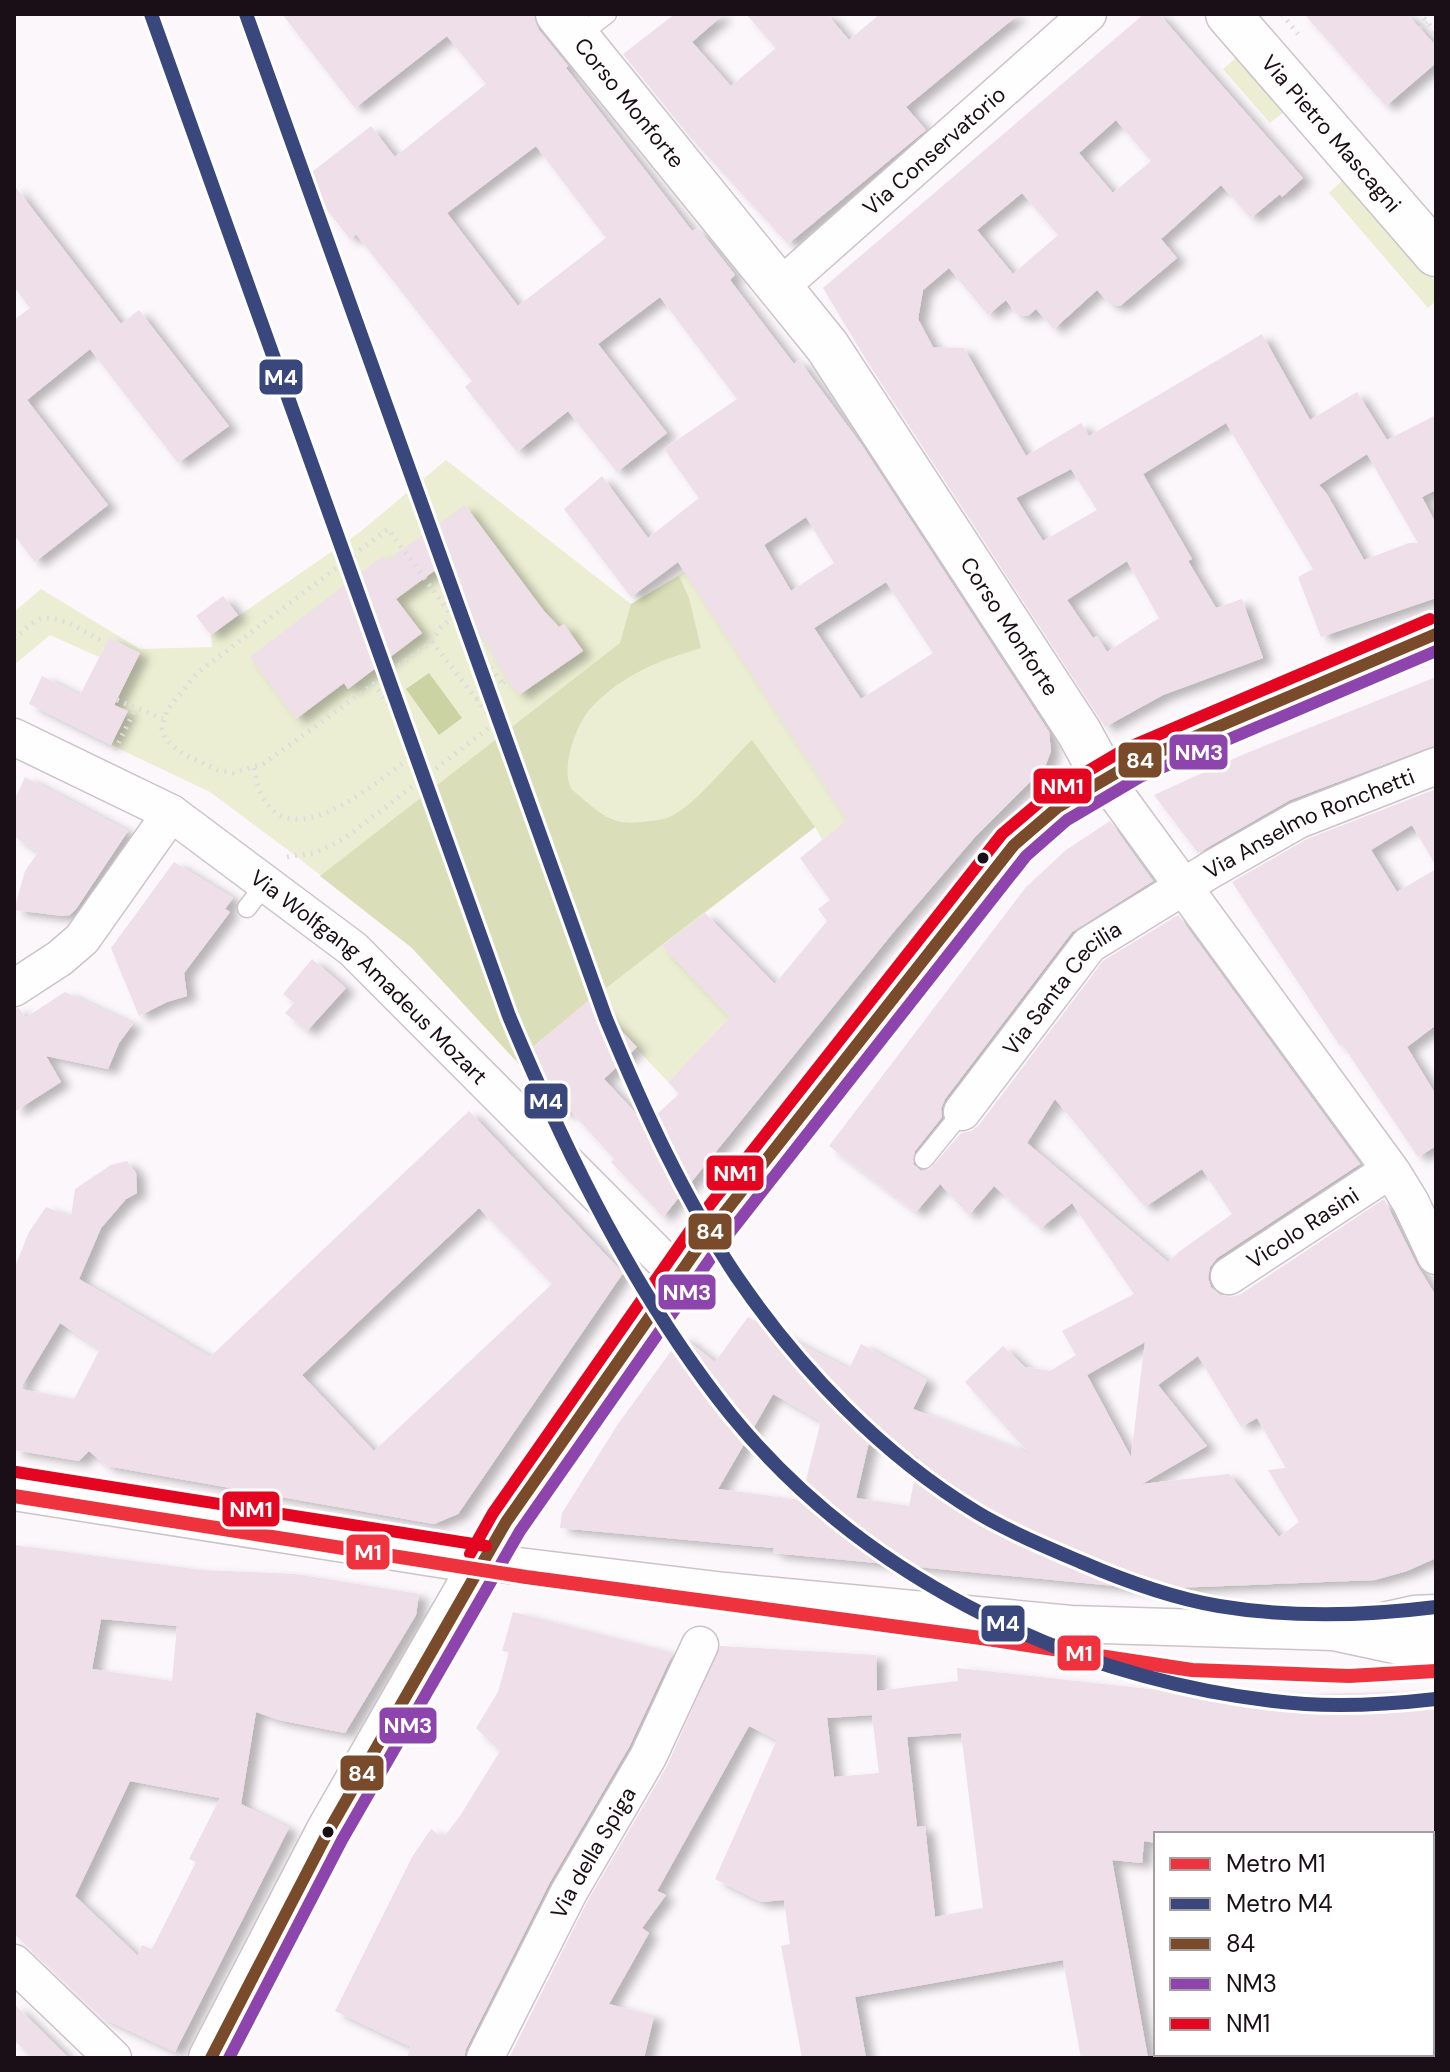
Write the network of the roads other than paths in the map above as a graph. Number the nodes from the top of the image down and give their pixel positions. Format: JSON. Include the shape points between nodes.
{"nodes":[{"id":1,"x":1088,"y":14,"type":"edge"},
{"id":2,"x":1228,"y":14,"type":"edge"},
{"id":3,"x":581,"y":22,"type":"edge"},
{"id":4,"x":1436,"y":254,"type":"edge"},
{"id":5,"x":778,"y":285,"type":"junction"},
{"id":6,"x":1436,"y":634,"type":"edge"},
{"id":7,"x":14,"y":737,"type":"edge"},
{"id":8,"x":1436,"y":766,"type":"edge"},
{"id":9,"x":1104,"y":778,"type":"junction"},
{"id":10,"x":171,"y":813,"type":"junction"},
{"id":11,"x":1183,"y":887,"type":"junction"},
{"id":12,"x":14,"y":988,"type":"edge"},
{"id":13,"x":962,"y":1112,"type":"joint"},
{"id":14,"x":924,"y":1159,"type":"dead end"},
{"id":15,"x":1378,"y":1178,"type":"dead end"},
{"id":16,"x":1424,"y":1195,"type":"edge"},
{"id":17,"x":1436,"y":1256,"type":"edge"},
{"id":18,"x":679,"y":1276,"type":"junction"},
{"id":19,"x":1229,"y":1276,"type":"dead end"},
{"id":20,"x":14,"y":1488,"type":"edge"},
{"id":21,"x":484,"y":1562,"type":"junction"},
{"id":22,"x":1429,"y":1604,"type":"edge"},
{"id":23,"x":1333,"y":1632,"type":"junction"},
{"id":24,"x":700,"y":1645,"type":"dead end"},
{"id":25,"x":1436,"y":1649,"type":"edge"},
{"id":26,"x":14,"y":1963,"type":"edge"},
{"id":27,"x":113,"y":2058,"type":"edge"},
{"id":28,"x":211,"y":2058,"type":"edge"},
{"id":29,"x":485,"y":2058,"type":"edge"}],
"edges":[{"from":1,"to":5,"type":"street","name":"Via Conservatorio"},
{"from":2,"to":4,"type":"street","name":"Via Pietro Mascagni"},
{"from":3,"to":5,"type":"street","name":"Corso Monforte"},
{"from":5,"to":9,"type":"street","name":"Corso Monforte","via":[[851,382]]},
{"from":6,"to":9,"type":"street"},
{"from":7,"to":10,"type":"street","name":"Via Wolfgang Amadeus Mozart"},
{"from":8,"to":11,"type":"street","name":"Via Anselmo Ronchetti","via":[[1298,820]]},
{"from":9,"to":11,"type":"street","name":"Corso Monforte"},
{"from":9,"to":18,"type":"street","via":[[1058,807],[1014,845]]},
{"from":10,"to":12,"type":"street","via":[[82,939]]},
{"from":10,"to":18,"type":"street","name":"Via Wolfgang Amadeus Mozart","via":[[353,949]]},
{"from":11,"to":13,"type":"street","name":"Via Santa Cecilia","via":[[1089,945]]},
{"from":11,"to":16,"type":"street","name":"Corso Monforte","via":[[1392,1172]]},
{"from":13,"to":14,"type":"lane"},
{"from":15,"to":19,"type":"street","name":"Vicolo Rasini"},
{"from":16,"to":17,"type":"street","name":"Corso Monforte"},
{"from":18,"to":21,"type":"street","via":[[506,1522]]},
{"from":20,"to":21,"type":"street"},
{"from":21,"to":23,"type":"street","via":[[1071,1624]]},
{"from":21,"to":28,"type":"street","via":[[328,1832]]},
{"from":22,"to":23,"type":"street"},
{"from":23,"to":25,"type":"street"},
{"from":24,"to":29,"type":"street","name":"Via della Spiga","via":[[648,1757],[569,1892]]},
{"from":26,"to":27,"type":"street"}]}
